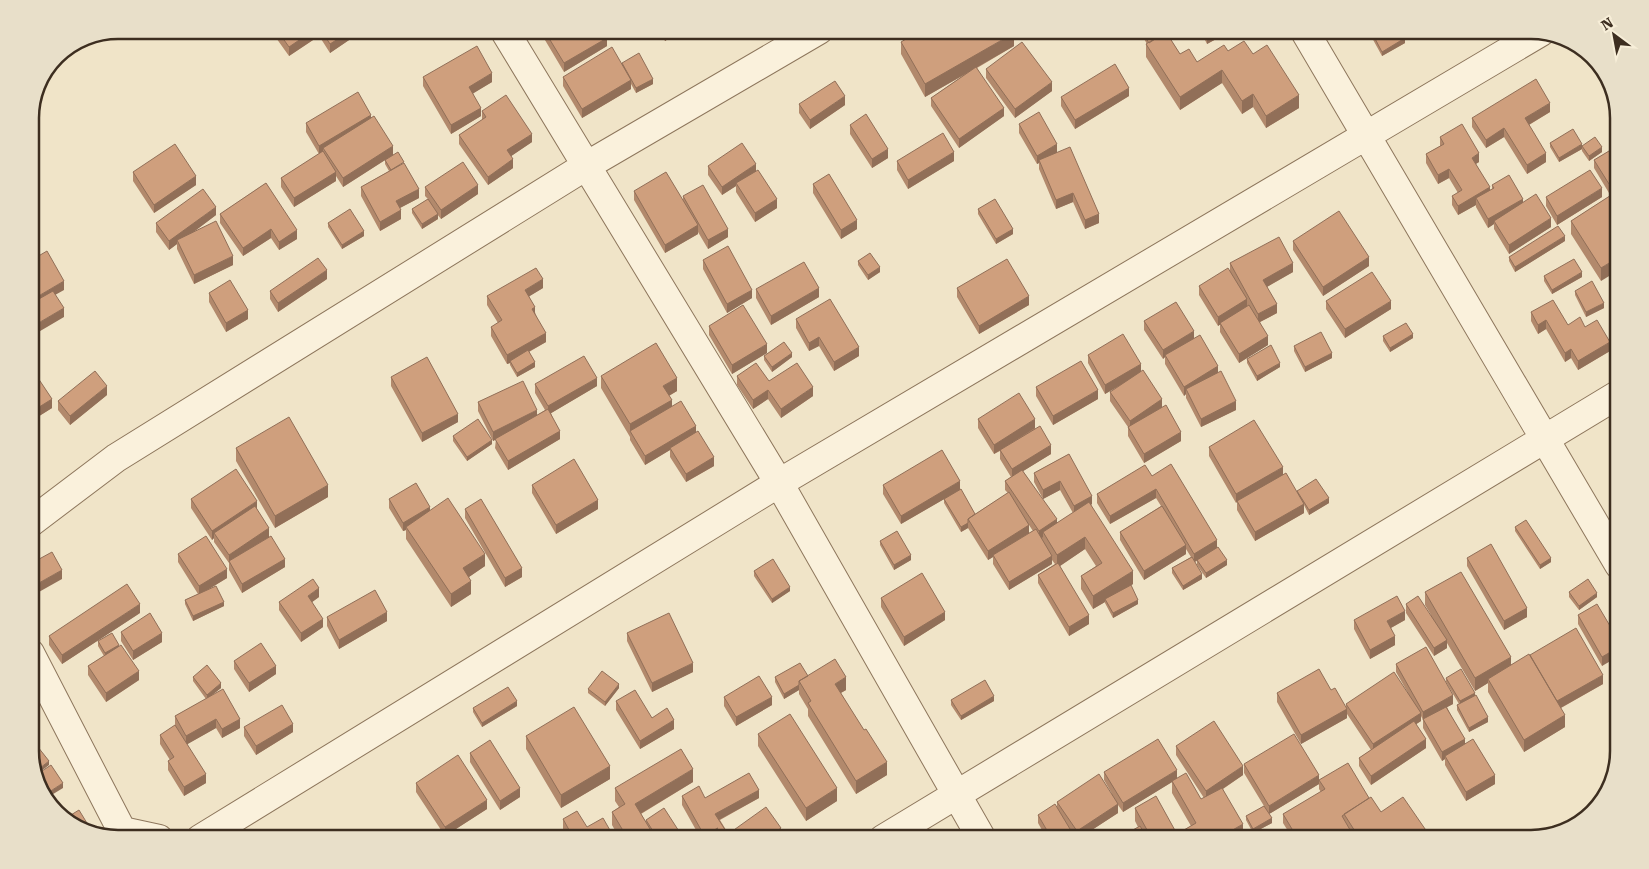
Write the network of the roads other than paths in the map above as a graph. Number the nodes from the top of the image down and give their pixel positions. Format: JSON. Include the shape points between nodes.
{"nodes":[{"id":1,"x":509,"y":39,"type":"edge"},
{"id":2,"x":804,"y":39,"type":"edge"},
{"id":3,"x":1309,"y":39,"type":"edge"},
{"id":4,"x":1529,"y":39,"type":"edge"},
{"id":5,"x":1368,"y":137,"type":"junction"},
{"id":6,"x":586,"y":166,"type":"junction"},
{"id":7,"x":1610,"y":399,"type":"edge"},
{"id":8,"x":1544,"y":438,"type":"junction"},
{"id":9,"x":779,"y":483,"type":"junction"},
{"id":10,"x":39,"y":516,"type":"edge"},
{"id":11,"x":1610,"y":551,"type":"edge"},
{"id":12,"x":39,"y":670,"type":"edge"},
{"id":13,"x":956,"y":795,"type":"junction"},
{"id":14,"x":121,"y":830,"type":"edge"},
{"id":15,"x":215,"y":830,"type":"edge"},
{"id":16,"x":898,"y":830,"type":"edge"},
{"id":17,"x":977,"y":830,"type":"edge"}],
"edges":[{"from":1,"to":6,"type":"street"},
{"from":2,"to":6,"type":"street"},
{"from":3,"to":5,"type":"street"},
{"from":4,"to":5,"type":"street"},
{"from":5,"to":8,"type":"street"},
{"from":5,"to":9,"type":"street"},
{"from":6,"to":9,"type":"street"},
{"from":6,"to":10,"type":"street","via":[[116,458]]},
{"from":7,"to":8,"type":"street"},
{"from":8,"to":11,"type":"street"},
{"from":8,"to":13,"type":"street"},
{"from":9,"to":13,"type":"street"},
{"from":9,"to":15,"type":"street"},
{"from":12,"to":14,"type":"street"},
{"from":13,"to":16,"type":"street"},
{"from":13,"to":17,"type":"street"}]}
